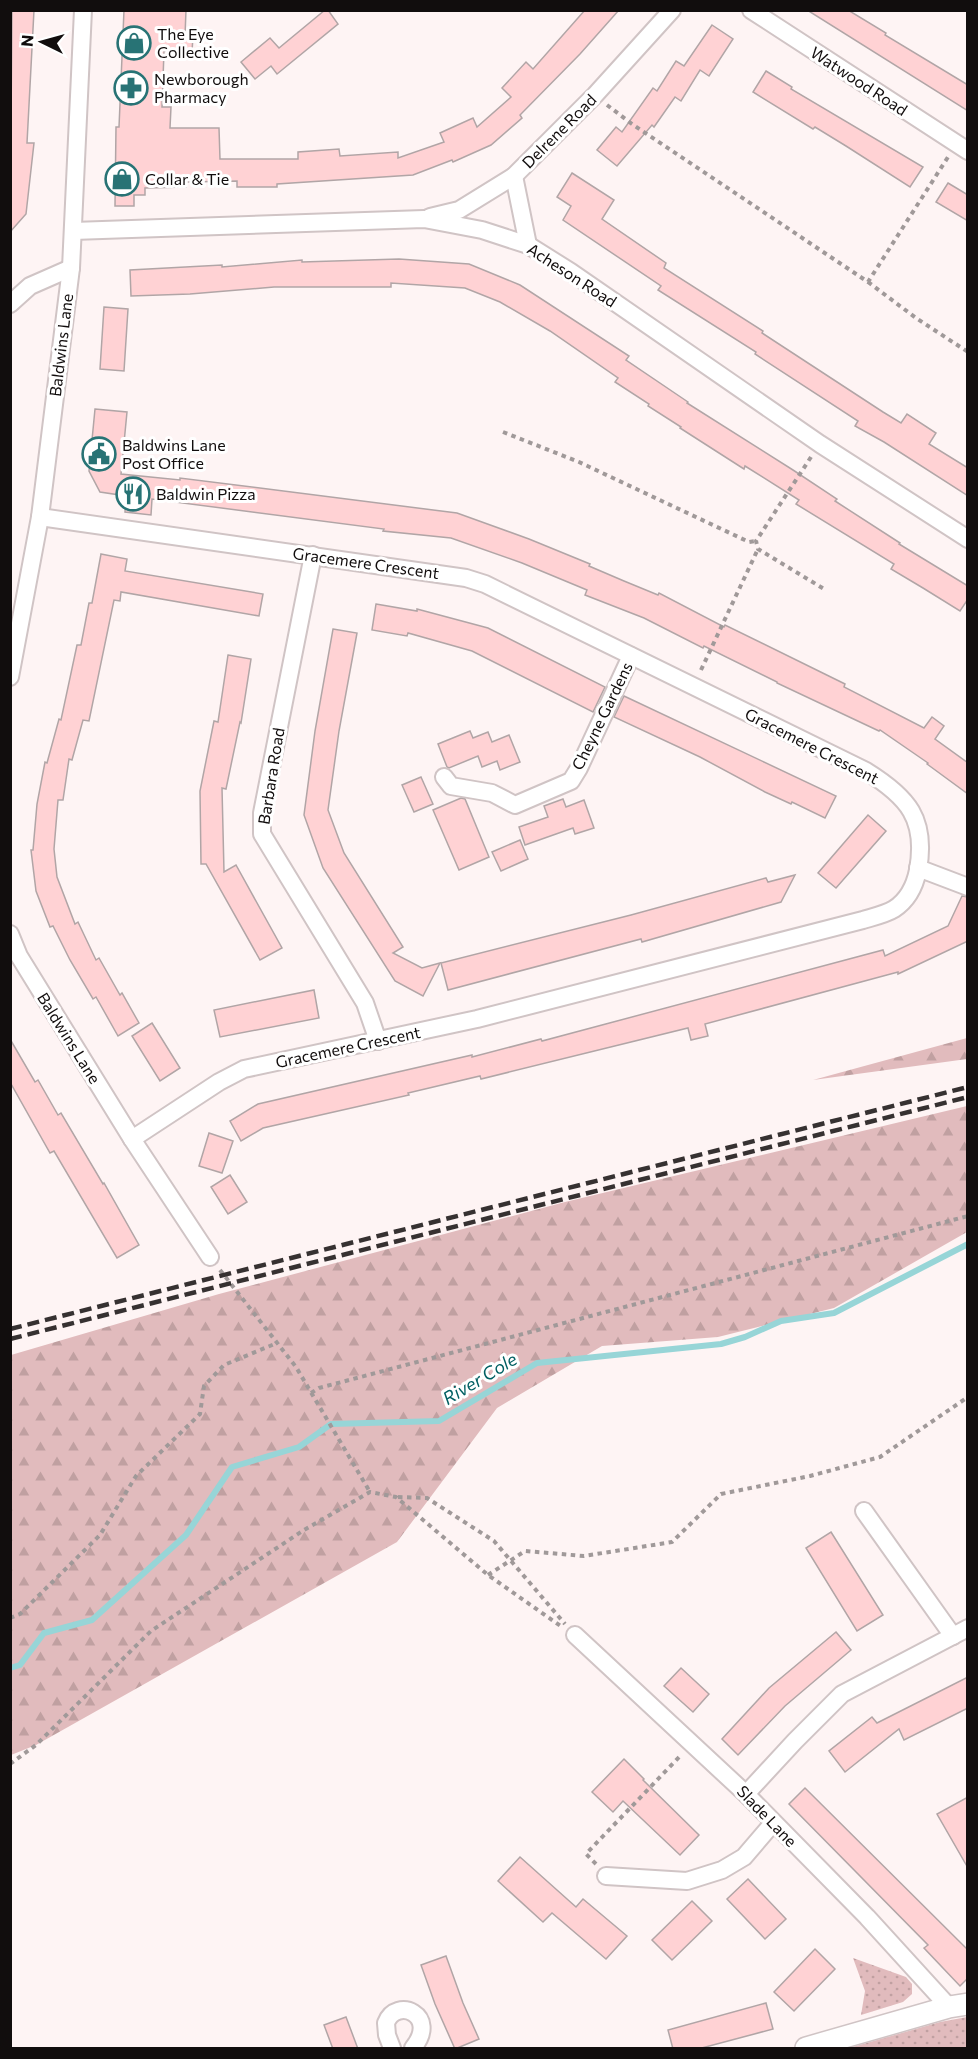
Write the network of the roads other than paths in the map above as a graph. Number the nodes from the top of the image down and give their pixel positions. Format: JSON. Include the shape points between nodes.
{"nodes":[{"id":1,"x":83,"y":10,"type":"edge"},
{"id":2,"x":672,"y":10,"type":"edge"},
{"id":3,"x":751,"y":10,"type":"edge"},
{"id":4,"x":962,"y":148,"type":"edge"},
{"id":5,"x":514,"y":176,"type":"junction"},
{"id":6,"x":424,"y":219,"type":"junction"},
{"id":7,"x":73,"y":231,"type":"junction"},
{"id":8,"x":528,"y":245,"type":"junction"},
{"id":9,"x":70,"y":268,"type":"junction"},
{"id":10,"x":10,"y":304,"type":"edge"},
{"id":11,"x":40,"y":518,"type":"junction"},
{"id":12,"x":968,"y":539,"type":"edge"},
{"id":13,"x":313,"y":555,"type":"junction"},
{"id":14,"x":632,"y":656,"type":"junction"},
{"id":15,"x":10,"y":677,"type":"edge"},
{"id":16,"x":444,"y":777,"type":"dead end"},
{"id":17,"x":918,"y":868,"type":"junction"},
{"id":18,"x":968,"y":886,"type":"edge"},
{"id":19,"x":10,"y":934,"type":"edge"},
{"id":20,"x":378,"y":1041,"type":"junction"},
{"id":21,"x":132,"y":1139,"type":"junction"},
{"id":22,"x":210,"y":1257,"type":"road end"},
{"id":23,"x":864,"y":1511,"type":"dead end"},
{"id":24,"x":960,"y":1632,"type":"edge"},
{"id":25,"x":575,"y":1635,"type":"road end"},
{"id":26,"x":746,"y":1794,"type":"junction"},
{"id":27,"x":773,"y":1823,"type":"junction"},
{"id":28,"x":606,"y":1876,"type":"road end"},
{"id":29,"x":958,"y":2006,"type":"edge"},
{"id":30,"x":392,"y":2049,"type":"edge"},
{"id":31,"x":413,"y":2049,"type":"edge"},
{"id":32,"x":806,"y":2049,"type":"edge"}],
"edges":[{"from":1,"to":7,"type":"street","name":"Baldwins Lane"},
{"from":2,"to":5,"type":"street","name":"Delrene Road"},
{"from":3,"to":4,"type":"street","name":"Watwood Road"},
{"from":5,"to":6,"type":"street","name":"Delrene Road","via":[[459,210]]},
{"from":5,"to":8,"type":"street"},
{"from":6,"to":7,"type":"street","name":"Acheson Road"},
{"from":6,"to":8,"type":"street","name":"Acheson Road","via":[[482,230]]},
{"from":7,"to":9,"type":"street","name":"Baldwins Lane"},
{"from":8,"to":12,"type":"street","name":"Acheson Road","via":[[820,444]]},
{"from":9,"to":10,"type":"street","via":[[30,286]]},
{"from":9,"to":11,"type":"street","name":"Baldwins Lane"},
{"from":11,"to":13,"type":"street","name":"Gracemere Crescent"},
{"from":11,"to":15,"type":"street","name":"Baldwins Lane"},
{"from":13,"to":14,"type":"street","name":"Gracemere Crescent","via":[[485,584]]},
{"from":13,"to":20,"type":"street","name":"Barbara Road","via":[[262,813],[262,834],[365,1003]]},
{"from":14,"to":16,"type":"street","name":"Cheyne Gardens","via":[[571,781],[515,805],[492,793],[451,786]]},
{"from":14,"to":17,"type":"street","name":"Gracemere Crescent","via":[[891,786],[918,824]]},
{"from":17,"to":18,"type":"street"},
{"from":17,"to":20,"type":"street","name":"Gracemere Crescent","via":[[906,898],[894,909],[863,920]]},
{"from":19,"to":21,"type":"street","name":"Baldwins Lane","via":[[19,956]]},
{"from":20,"to":21,"type":"street","name":"Gracemere Crescent","via":[[244,1069]]},
{"from":21,"to":22,"type":"street","name":"Baldwins Lane"},
{"from":23,"to":24,"type":"street"},
{"from":24,"to":26,"type":"street","via":[[842,1694]]},
{"from":25,"to":26,"type":"street","name":"Slade Lane"},
{"from":26,"to":27,"type":"street","name":"Slade Lane"},
{"from":27,"to":28,"type":"street","via":[[744,1857],[722,1870],[687,1881]]},
{"from":27,"to":29,"type":"street","name":"Slade Lane"},
{"from":29,"to":32,"type":"street"},
{"from":30,"to":31,"type":"street","via":[[386,2023],[393,2013],[405,2010],[420,2018],[423,2025]]}]}
